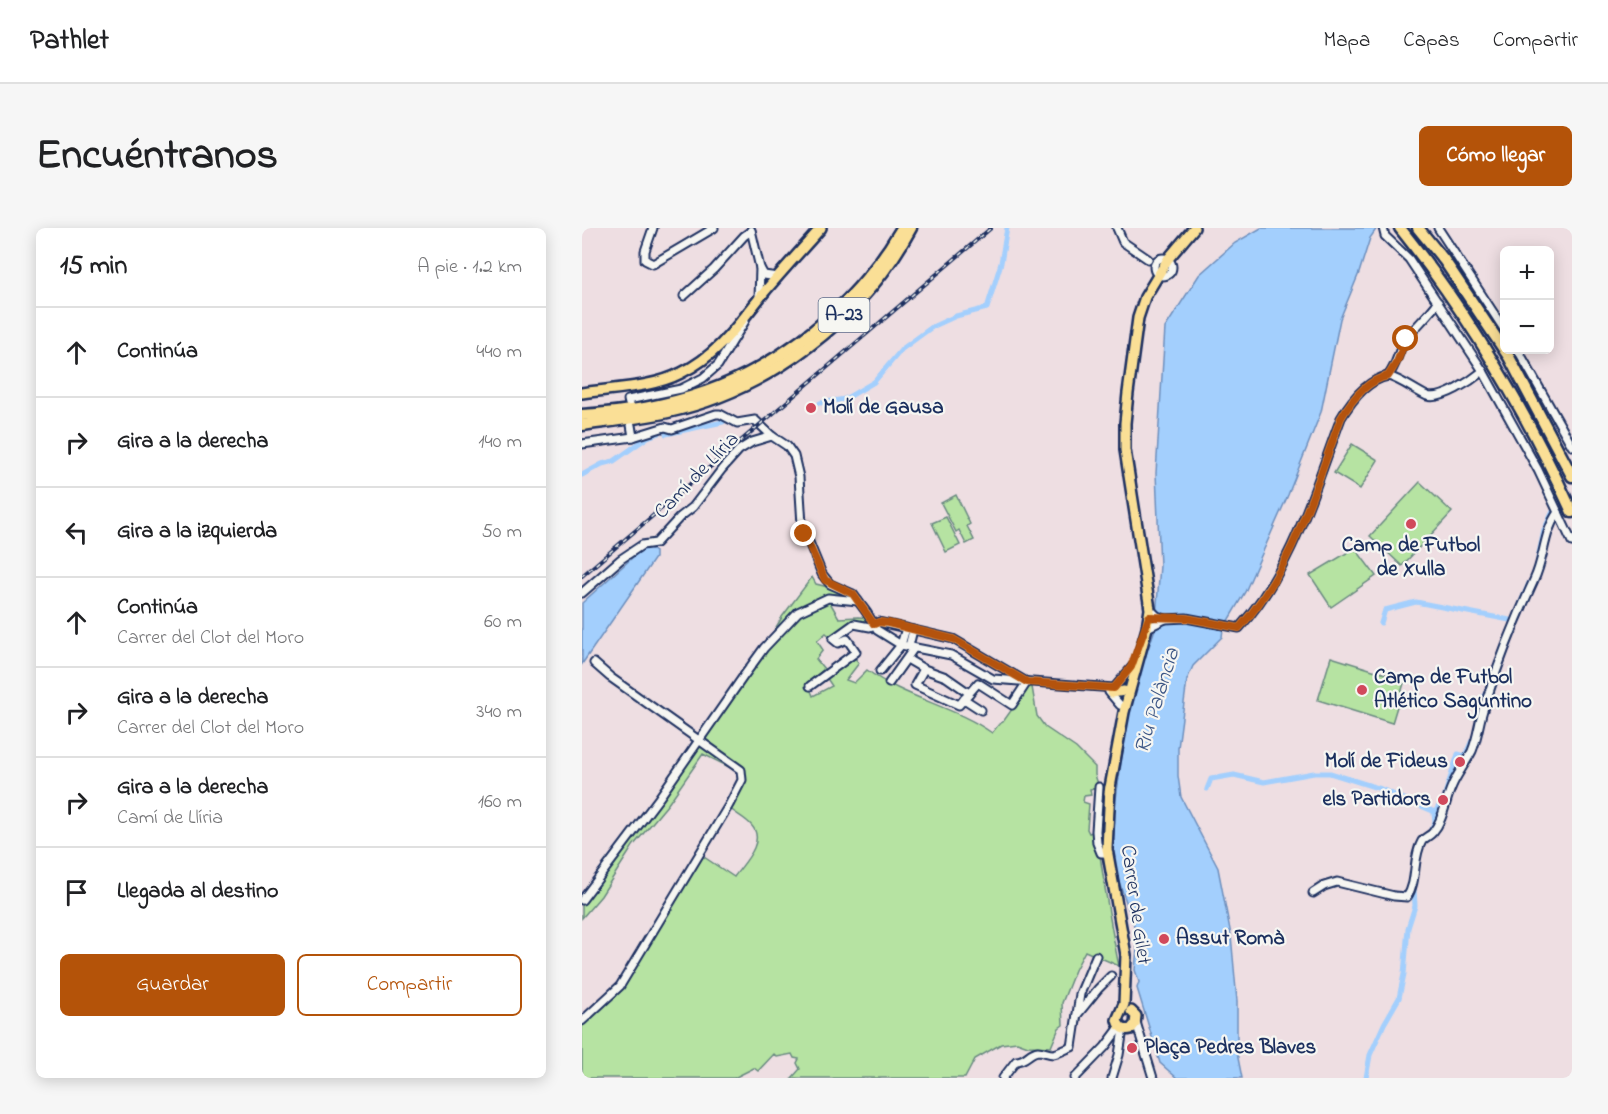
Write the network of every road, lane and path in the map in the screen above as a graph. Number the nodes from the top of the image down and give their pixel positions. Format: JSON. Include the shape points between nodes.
{"nodes":[{"id":1,"x":653,"y":228,"type":"edge"},
{"id":2,"x":714,"y":228,"type":"edge"},
{"id":3,"x":821,"y":228,"type":"edge"},
{"id":4,"x":896,"y":228,"type":"edge"},
{"id":5,"x":902,"y":228,"type":"edge"},
{"id":6,"x":911,"y":228,"type":"edge"},
{"id":7,"x":919,"y":228,"type":"edge"},
{"id":8,"x":1116,"y":228,"type":"edge"},
{"id":9,"x":1194,"y":228,"type":"edge"},
{"id":10,"x":1383,"y":228,"type":"edge"},
{"id":11,"x":1418,"y":228,"type":"edge"},
{"id":12,"x":1438,"y":228,"type":"edge"},
{"id":13,"x":751,"y":230,"type":"edge"},
{"id":14,"x":1403,"y":232,"type":"edge"},
{"id":15,"x":1157,"y":260,"type":"junction"},
{"id":16,"x":761,"y":274,"type":"junction"},
{"id":17,"x":1157,"y":275,"type":"junction"},
{"id":18,"x":778,"y":277,"type":"junction"},
{"id":19,"x":768,"y":287,"type":"junction"},
{"id":20,"x":684,"y":296,"type":"dead end"},
{"id":21,"x":759,"y":298,"type":"junction"},
{"id":22,"x":1438,"y":302,"type":"junction"},
{"id":23,"x":747,"y":314,"type":"junction"},
{"id":24,"x":1500,"y":323,"type":"edge"},
{"id":25,"x":791,"y":348,"type":"junction"},
{"id":26,"x":1520,"y":354,"type":"edge"},
{"id":27,"x":1483,"y":371,"type":"junction"},
{"id":28,"x":1388,"y":376,"type":"junction"},
{"id":29,"x":755,"y":379,"type":"junction"},
{"id":30,"x":582,"y":393,"type":"edge"},
{"id":31,"x":628,"y":404,"type":"dead end"},
{"id":32,"x":582,"y":415,"type":"edge"},
{"id":33,"x":582,"y":424,"type":"edge"},
{"id":34,"x":632,"y":425,"type":"dead end"},
{"id":35,"x":772,"y":436,"type":"junction"},
{"id":36,"x":633,"y":437,"type":"junction"},
{"id":37,"x":582,"y":444,"type":"edge"},
{"id":38,"x":1572,"y":446,"type":"edge"},
{"id":39,"x":1572,"y":476,"type":"edge"},
{"id":40,"x":1558,"y":512,"type":"junction"},
{"id":41,"x":1572,"y":512,"type":"edge"},
{"id":42,"x":1572,"y":542,"type":"edge"},
{"id":43,"x":582,"y":593,"type":"edge"},
{"id":44,"x":858,"y":601,"type":"junction"},
{"id":45,"x":1154,"y":614,"type":"junction"},
{"id":46,"x":874,"y":624,"type":"junction"},
{"id":47,"x":910,"y":629,"type":"junction"},
{"id":48,"x":908,"y":646,"type":"junction"},
{"id":49,"x":907,"y":658,"type":"junction"},
{"id":50,"x":1135,"y":661,"type":"junction"},
{"id":51,"x":594,"y":663,"type":"dead end"},
{"id":52,"x":1000,"y":667,"type":"junction"},
{"id":53,"x":924,"y":669,"type":"junction"},
{"id":54,"x":880,"y":671,"type":"dead end"},
{"id":55,"x":993,"y":680,"type":"junction"},
{"id":56,"x":1027,"y":682,"type":"junction"},
{"id":57,"x":889,"y":683,"type":"dead end"},
{"id":58,"x":810,"y":686,"type":"dead end"},
{"id":59,"x":1114,"y":691,"type":"junction"},
{"id":60,"x":967,"y":696,"type":"junction"},
{"id":61,"x":1122,"y":707,"type":"junction"},
{"id":62,"x":981,"y":710,"type":"dead end"},
{"id":63,"x":699,"y":740,"type":"junction"},
{"id":64,"x":1099,"y":787,"type":"dead end"},
{"id":65,"x":1107,"y":853,"type":"junction"},
{"id":66,"x":1313,"y":893,"type":"dead end"},
{"id":67,"x":582,"y":900,"type":"edge"},
{"id":68,"x":1096,"y":956,"type":"dead end"},
{"id":69,"x":1111,"y":976,"type":"dead end"},
{"id":70,"x":1126,"y":1012,"type":"junction"},
{"id":71,"x":1077,"y":1015,"type":"junction"},
{"id":72,"x":582,"y":1021,"type":"edge"},
{"id":73,"x":1136,"y":1022,"type":"junction"},
{"id":74,"x":1124,"y":1029,"type":"junction"},
{"id":75,"x":1144,"y":1043,"type":"junction"},
{"id":76,"x":1003,"y":1078,"type":"edge"},
{"id":77,"x":1075,"y":1078,"type":"edge"},
{"id":78,"x":1112,"y":1078,"type":"edge"},
{"id":79,"x":1153,"y":1078,"type":"edge"}],
"edges":[{"from":1,"to":2,"type":"street","via":[[645,260],[653,264]]},
{"from":3,"to":18,"type":"main road"},
{"from":4,"to":25,"type":"highway","via":[[855,286]]},
{"from":5,"to":25,"type":"highway","number":"A-23","via":[[858,288],[827,320]]},
{"from":6,"to":29,"type":"highway","number":"A-23","via":[[867,292],[834,325],[798,354]]},
{"from":7,"to":29,"type":"highway","via":[[871,295],[837,329],[781,369]]},
{"from":8,"to":15,"type":"street","via":[[1123,242]]},
{"from":9,"to":15,"type":"main road","name":"Carrer de Gilet"},
{"from":10,"to":22,"type":"street","via":[[1385,236],[1409,259]]},
{"from":11,"to":39,"type":"highway","via":[[1509,357]]},
{"from":12,"to":24,"type":"street"},
{"from":13,"to":16,"type":"street"},
{"from":13,"to":20,"type":"street"},
{"from":14,"to":41,"type":"highway","via":[[1494,361]]},
{"from":15,"to":17,"type":"main road","name":"Carrer de Gilet"},
{"from":15,"to":17,"type":"street"},
{"from":16,"to":18,"type":"street"},
{"from":16,"to":19,"type":"street"},
{"from":16,"to":21,"type":"street"},
{"from":17,"to":45,"type":"main road","name":"Carrer de Gilet","via":[[1138,318],[1125,423],[1125,450]]},
{"from":18,"to":19,"type":"main road"},
{"from":19,"to":21,"type":"main road"},
{"from":21,"to":23,"type":"main road"},
{"from":22,"to":27,"type":"street"},
{"from":22,"to":28,"type":"street","via":[[1406,339]]},
{"from":23,"to":30,"type":"main road","via":[[705,360],[680,374],[654,383]]},
{"from":23,"to":31,"type":"street","via":[[718,365],[703,378],[681,389],[628,400]]},
{"from":25,"to":32,"type":"highway","number":"A-23","via":[[708,391],[664,404]]},
{"from":26,"to":38,"type":"street"},
{"from":27,"to":28,"type":"street","via":[[1434,397]]},
{"from":27,"to":40,"type":"street"},
{"from":28,"to":45,"type":"street","via":[[1368,386],[1349,404],[1290,550],[1263,599],[1243,624],[1239,628]]},
{"from":29,"to":33,"type":"highway","number":"A-23","via":[[717,397],[669,412]]},
{"from":34,"to":36,"type":"street"},
{"from":35,"to":36,"type":"street","via":[[755,420],[737,423],[716,414]]},
{"from":35,"to":43,"type":"street","name":"Camí de Llíria","via":[[740,450],[693,507],[656,543],[642,544]]},
{"from":35,"to":44,"type":"street","name":"Camí de Llíria","via":[[788,446],[796,462],[802,525],[822,574],[830,584],[853,594]]},
{"from":36,"to":37,"type":"street"},
{"from":40,"to":42,"type":"street"},
{"from":40,"to":66,"type":"street","via":[[1498,666],[1473,748],[1452,784],[1443,815],[1423,840],[1412,891],[1407,897],[1394,896],[1337,882]]},
{"from":44,"to":46,"type":"street","name":"Camí de Llíria"},
{"from":44,"to":63,"type":"street","via":[[828,598],[798,612],[764,648]]},
{"from":45,"to":50,"type":"main road","name":"Carrer de Gilet"},
{"from":45,"to":50,"type":"street"},
{"from":45,"to":50,"type":"main road","name":"Carrer de Gilet","via":[[1143,627]]},
{"from":46,"to":47,"type":"street"},
{"from":46,"to":48,"type":"street","name":"Camí de Llíria","via":[[877,630]]},
{"from":46,"to":58,"type":"street","via":[[854,624],[833,639],[838,643],[848,639],[856,652]]},
{"from":47,"to":48,"type":"street"},
{"from":47,"to":52,"type":"street","via":[[953,639]]},
{"from":48,"to":49,"type":"street"},
{"from":48,"to":54,"type":"street"},
{"from":48,"to":55,"type":"street","via":[[951,655]]},
{"from":49,"to":53,"type":"street"},
{"from":49,"to":57,"type":"street"},
{"from":50,"to":59,"type":"main road","via":[[1128,688]]},
{"from":50,"to":61,"type":"main road","name":"Carrer de Gilet"},
{"from":51,"to":63,"type":"street"},
{"from":52,"to":55,"type":"street"},
{"from":52,"to":56,"type":"street"},
{"from":53,"to":60,"type":"street","via":[[946,677]]},
{"from":53,"to":60,"type":"street","via":[[915,685],[959,705]]},
{"from":55,"to":56,"type":"street"},
{"from":56,"to":59,"type":"street"},
{"from":56,"to":60,"type":"street","via":[[1012,705],[978,683]]},
{"from":59,"to":61,"type":"main road"},
{"from":60,"to":62,"type":"street"},
{"from":61,"to":65,"type":"main road","name":"Carrer de Gilet","via":[[1109,793]]},
{"from":63,"to":67,"type":"street"},
{"from":63,"to":72,"type":"street","via":[[741,770],[742,780],[620,986]]},
{"from":64,"to":65,"type":"street","via":[[1097,843],[1101,853]]},
{"from":65,"to":70,"type":"main road","name":"Carrer de Gilet","via":[[1126,955]]},
{"from":68,"to":71,"type":"street","via":[[1080,994]]},
{"from":69,"to":71,"type":"street"},
{"from":70,"to":73,"type":"main road","via":[[1136,1016]]},
{"from":70,"to":74,"type":"main road","via":[[1117,1020]]},
{"from":71,"to":76,"type":"street","via":[[1071,1047],[1056,1054],[1033,1053],[1016,1061]]},
{"from":73,"to":74,"type":"main road"},
{"from":73,"to":75,"type":"street"},
{"from":74,"to":75,"type":"street"},
{"from":74,"to":77,"type":"street"},
{"from":74,"to":78,"type":"street"},
{"from":75,"to":79,"type":"street"}]}
